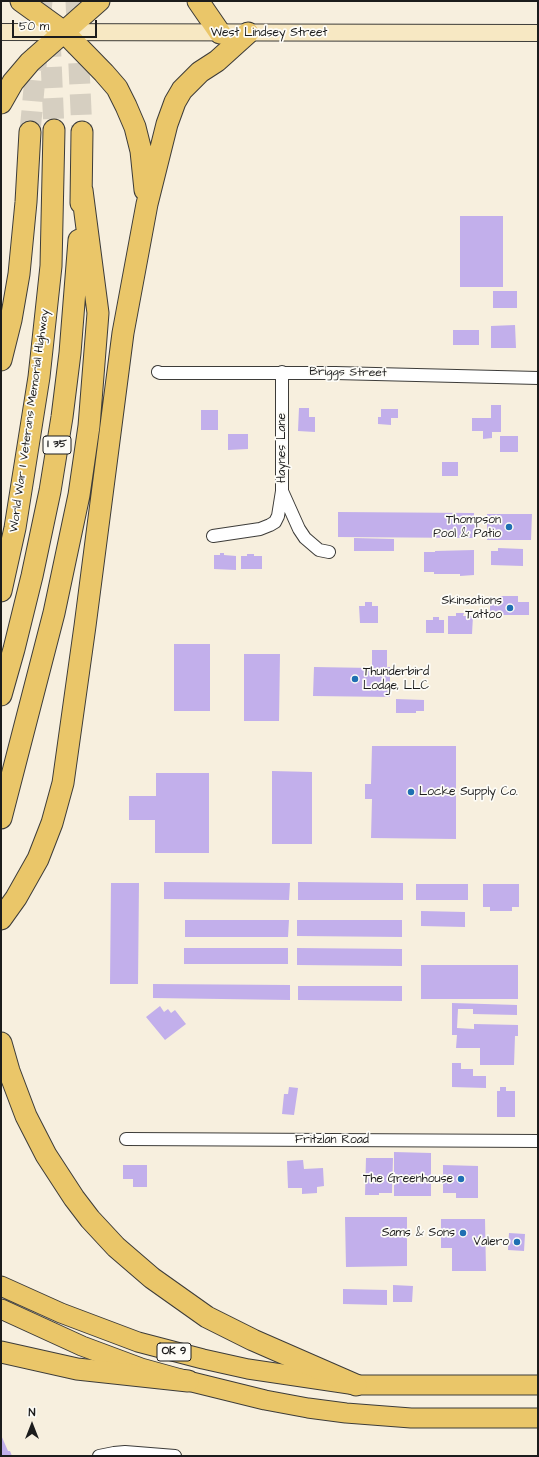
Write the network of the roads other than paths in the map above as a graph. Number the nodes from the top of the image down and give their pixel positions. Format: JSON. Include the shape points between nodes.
{"nodes":[{"id":1,"x":21,"y":1,"type":"edge"},
{"id":2,"x":100,"y":1,"type":"edge"},
{"id":3,"x":198,"y":1,"type":"edge"},
{"id":4,"x":1,"y":32,"type":"edge"},
{"id":5,"x":64,"y":32,"type":"junction"},
{"id":6,"x":220,"y":33,"type":"junction"},
{"id":7,"x":248,"y":33,"type":"junction"},
{"id":8,"x":538,"y":33,"type":"edge"},
{"id":9,"x":1,"y":103,"type":"edge"},
{"id":10,"x":54,"y":130,"type":"tunnel mouth"},
{"id":11,"x":30,"y":132,"type":"tunnel mouth"},
{"id":12,"x":82,"y":132,"type":"tunnel mouth"},
{"id":13,"x":82,"y":190,"type":"junction"},
{"id":14,"x":147,"y":204,"type":"junction"},
{"id":15,"x":1,"y":360,"type":"edge"},
{"id":16,"x":158,"y":372,"type":"dead end"},
{"id":17,"x":282,"y":372,"type":"junction"},
{"id":18,"x":538,"y":378,"type":"edge"},
{"id":19,"x":282,"y":491,"type":"junction"},
{"id":20,"x":213,"y":536,"type":"dead end"},
{"id":21,"x":329,"y":552,"type":"dead end"},
{"id":22,"x":1,"y":591,"type":"edge"},
{"id":23,"x":1,"y":695,"type":"edge"},
{"id":24,"x":1,"y":818,"type":"edge"},
{"id":25,"x":1,"y":919,"type":"edge"},
{"id":26,"x":1,"y":1043,"type":"edge"},
{"id":27,"x":126,"y":1139,"type":"dead end"},
{"id":28,"x":538,"y":1141,"type":"edge"},
{"id":29,"x":1,"y":1286,"type":"edge"},
{"id":30,"x":1,"y":1309,"type":"edge"},
{"id":31,"x":1,"y":1352,"type":"edge"},
{"id":32,"x":188,"y":1381,"type":"junction"},
{"id":33,"x":356,"y":1385,"type":"junction"},
{"id":34,"x":538,"y":1385,"type":"edge"},
{"id":35,"x":538,"y":1418,"type":"edge"},
{"id":36,"x":99,"y":1456,"type":"edge"},
{"id":37,"x":175,"y":1456,"type":"edge"}],
"edges":[{"from":1,"to":5,"type":"highway"},
{"from":2,"to":5,"type":"highway"},
{"from":3,"to":6,"type":"highway"},
{"from":4,"to":5,"type":"main road","name":"West Lindsey Street"},
{"from":5,"to":6,"type":"main road","name":"West Lindsey Street"},
{"from":5,"to":9,"type":"highway","via":[[20,74]]},
{"from":5,"to":14,"type":"highway","via":[[117,88],[126,106],[141,151]]},
{"from":6,"to":7,"type":"main road","name":"West Lindsey Street"},
{"from":7,"to":8,"type":"main road","name":"West Lindsey Street"},
{"from":7,"to":14,"type":"highway","via":[[182,90],[167,124]]},
{"from":10,"to":22,"type":"highway","name":"World War I Veterans Memorial Highway","number":"I 35","via":[[50,266],[40,369],[15,528]]},
{"from":11,"to":15,"type":"highway","via":[[19,274]]},
{"from":12,"to":13,"type":"highway","number":"I 35"},
{"from":13,"to":23,"type":"highway","number":"I 35","via":[[76,285],[62,417],[32,576]]},
{"from":13,"to":24,"type":"highway","via":[[98,313],[89,426],[79,494],[54,613]]},
{"from":14,"to":25,"type":"highway","via":[[123,333],[63,783],[52,823],[38,859]]},
{"from":16,"to":17,"type":"street","name":"Briggs Street"},
{"from":17,"to":18,"type":"street","name":"Briggs Street"},
{"from":17,"to":19,"type":"street","name":"Haynes Lane"},
{"from":19,"to":20,"type":"street","via":[[275,522],[260,529]]},
{"from":19,"to":21,"type":"street","name":"Haynes Lane","via":[[305,538],[319,550]]},
{"from":26,"to":33,"type":"highway","via":[[23,1108],[46,1155],[74,1198],[116,1247],[152,1278],[208,1318]]},
{"from":27,"to":28,"type":"street","name":"Fritzlan Road"},
{"from":29,"to":33,"type":"highway","number":"OK 9","via":[[61,1313],[138,1342],[248,1369]]},
{"from":30,"to":32,"type":"highway","via":[[82,1346],[141,1368]]},
{"from":31,"to":32,"type":"highway","number":"OK 9","via":[[77,1369]]},
{"from":32,"to":35,"type":"highway","number":"OK 9","via":[[265,1400],[346,1413],[411,1418]]},
{"from":33,"to":34,"type":"highway","number":"OK 9"},
{"from":36,"to":37,"type":"street","via":[[125,1452]]}]}
